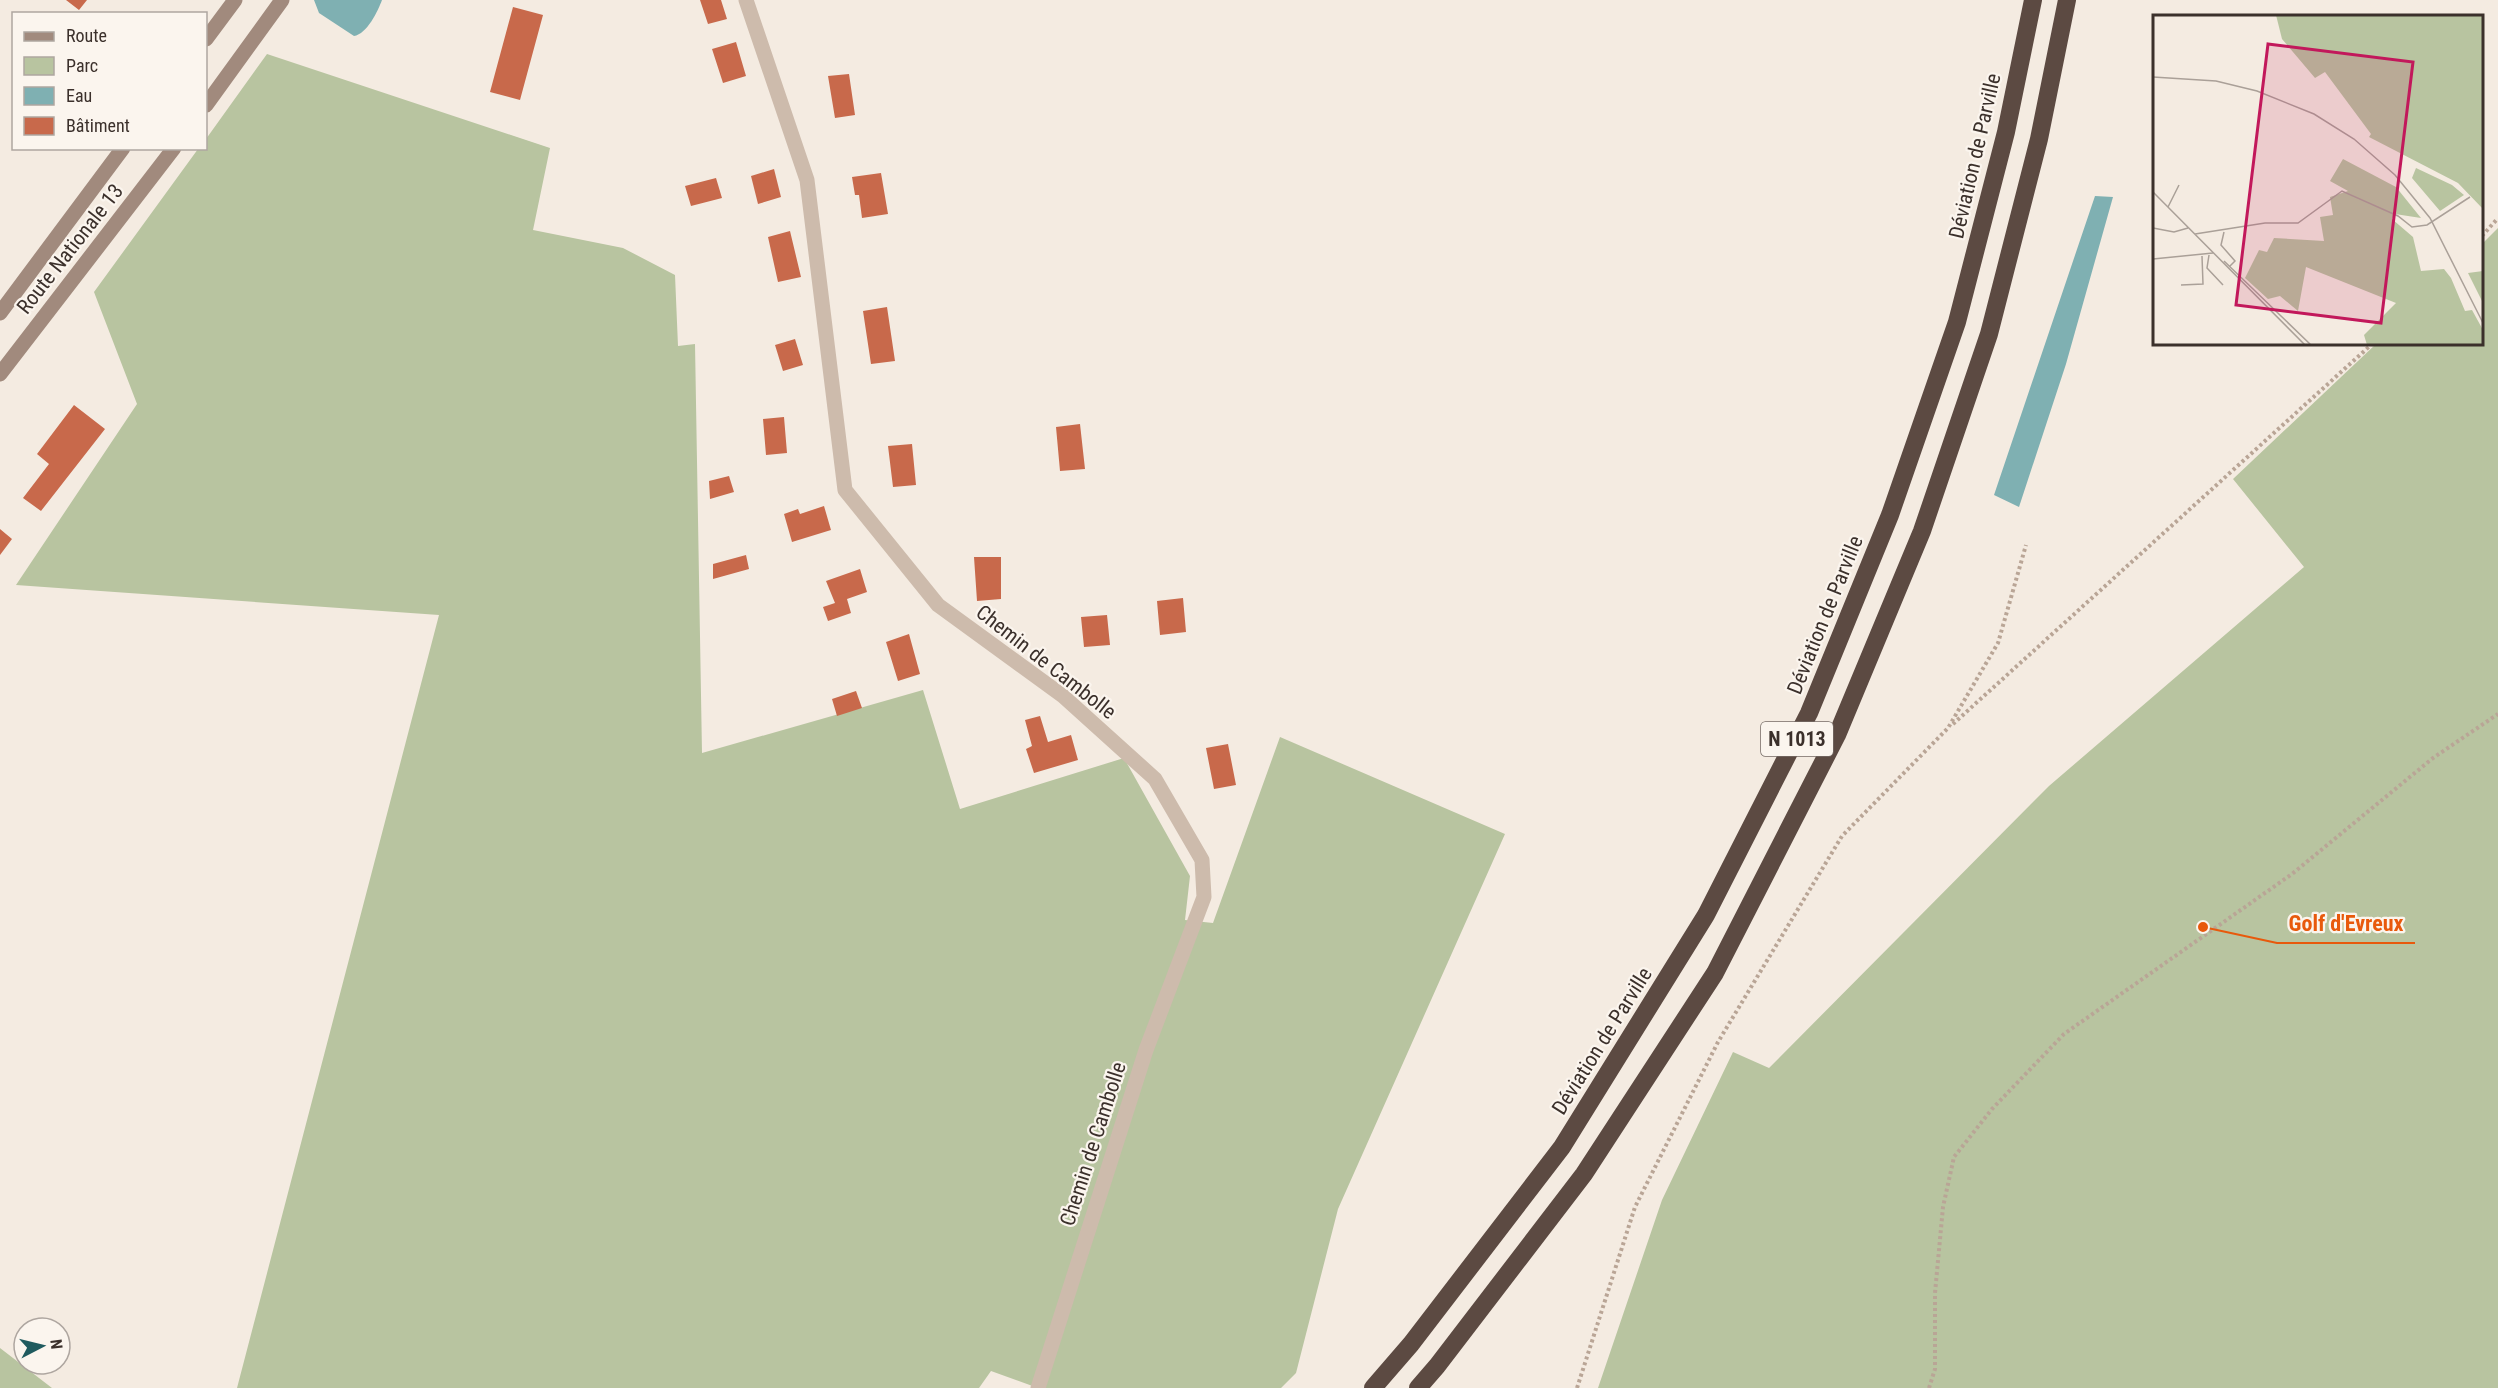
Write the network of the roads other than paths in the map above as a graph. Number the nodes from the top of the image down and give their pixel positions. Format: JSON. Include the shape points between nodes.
{"nodes":[{"id":1,"x":235,"y":0,"type":"edge"},
{"id":2,"x":282,"y":0,"type":"edge"},
{"id":3,"x":746,"y":0,"type":"edge"},
{"id":4,"x":2033,"y":0,"type":"edge"},
{"id":5,"x":2067,"y":0,"type":"edge"},
{"id":6,"x":207,"y":38,"type":"edge"},
{"id":7,"x":207,"y":104,"type":"edge"},
{"id":8,"x":122,"y":150,"type":"edge"},
{"id":9,"x":172,"y":150,"type":"edge"},
{"id":10,"x":0,"y":313,"type":"edge"},
{"id":11,"x":0,"y":374,"type":"edge"},
{"id":12,"x":1038,"y":1388,"type":"edge"},
{"id":13,"x":1373,"y":1388,"type":"edge"},
{"id":14,"x":1418,"y":1388,"type":"edge"}],
"edges":[{"from":1,"to":6,"type":"main road"},
{"from":2,"to":7,"type":"main road"},
{"from":3,"to":12,"type":"street","name":"Chemin de Cambolle","via":[[807,180],[845,490],[938,605],[1063,696],[1155,779],[1202,860],[1204,897],[1146,1050]]},
{"from":4,"to":13,"type":"highway","name":"Déviation de Parville","number":"N 1013","via":[[2006,132],[1957,322],[1890,515],[1809,713],[1706,915],[1562,1147]]},
{"from":5,"to":14,"type":"highway","number":"N 1013","via":[[2039,139],[1989,334],[1922,531],[1837,735],[1715,973],[1584,1174]]},
{"from":8,"to":10,"type":"main road","name":"Route Nationale 13"},
{"from":9,"to":11,"type":"main road","name":"Route Nationale 13"}]}
